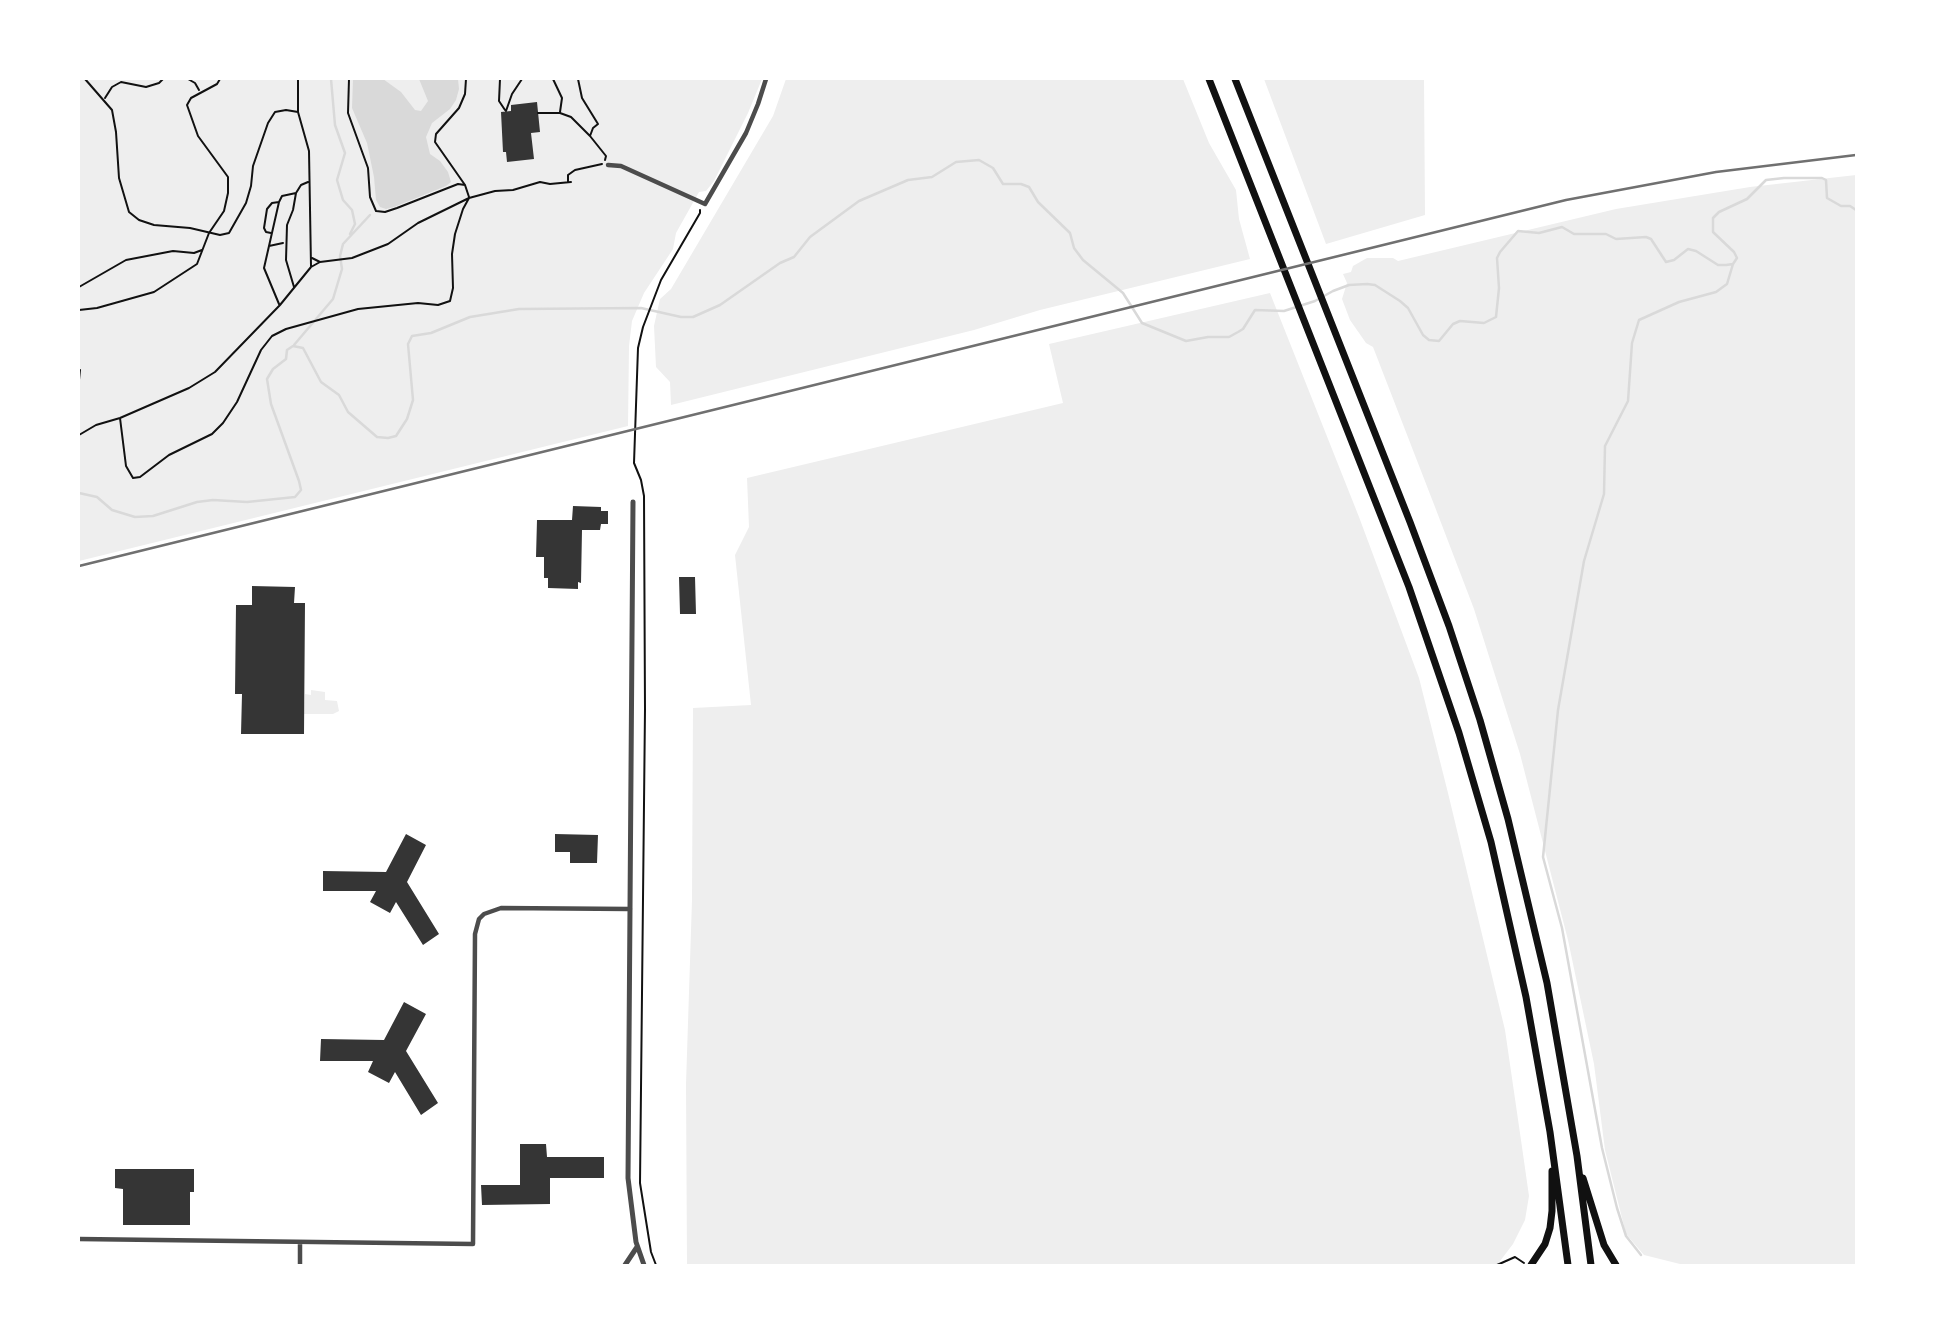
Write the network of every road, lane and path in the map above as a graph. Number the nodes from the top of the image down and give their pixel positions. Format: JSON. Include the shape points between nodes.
{"nodes":[{"id":1,"x":85,"y":79,"type":"edge"},
{"id":2,"x":163,"y":79,"type":"edge"},
{"id":3,"x":188,"y":79,"type":"edge"},
{"id":4,"x":220,"y":79,"type":"edge"},
{"id":5,"x":298,"y":79,"type":"edge"},
{"id":6,"x":349,"y":79,"type":"edge"},
{"id":7,"x":466,"y":79,"type":"edge"},
{"id":8,"x":500,"y":79,"type":"edge"},
{"id":9,"x":522,"y":79,"type":"edge"},
{"id":10,"x":553,"y":79,"type":"edge"},
{"id":11,"x":578,"y":79,"type":"edge"},
{"id":12,"x":766,"y":79,"type":"edge"},
{"id":13,"x":1209,"y":79,"type":"edge"},
{"id":14,"x":1235,"y":79,"type":"edge"},
{"id":15,"x":200,"y":92,"type":"junction"},
{"id":16,"x":104,"y":99,"type":"junction"},
{"id":17,"x":298,"y":112,"type":"junction"},
{"id":18,"x":538,"y":113,"type":"dead end"},
{"id":19,"x":560,"y":113,"type":"junction"},
{"id":20,"x":590,"y":136,"type":"junction"},
{"id":21,"x":606,"y":165,"type":"joint"},
{"id":22,"x":309,"y":182,"type":"junction"},
{"id":23,"x":571,"y":182,"type":"dead end"},
{"id":24,"x":465,"y":185,"type":"junction"},
{"id":25,"x":296,"y":193,"type":"junction"},
{"id":26,"x":469,"y":198,"type":"junction"},
{"id":27,"x":279,"y":202,"type":"junction"},
{"id":28,"x":700,"y":213,"type":"dead end"},
{"id":29,"x":209,"y":233,"type":"junction"},
{"id":30,"x":272,"y":234,"type":"junction"},
{"id":31,"x":285,"y":243,"type":"junction"},
{"id":32,"x":268,"y":246,"type":"junction"},
{"id":33,"x":202,"y":249,"type":"junction"},
{"id":34,"x":312,"y":258,"type":"junction"},
{"id":35,"x":320,"y":262,"type":"junction"},
{"id":36,"x":311,"y":267,"type":"junction"},
{"id":37,"x":79,"y":287,"type":"edge"},
{"id":38,"x":295,"y":288,"type":"junction"},
{"id":39,"x":280,"y":305,"type":"junction"},
{"id":40,"x":79,"y":310,"type":"edge"},
{"id":41,"x":80,"y":370,"type":"edge"},
{"id":42,"x":79,"y":380,"type":"edge"},
{"id":43,"x":120,"y":418,"type":"junction"},
{"id":44,"x":79,"y":435,"type":"edge"},
{"id":45,"x":633,"y":502,"type":"dead end"},
{"id":46,"x":630,"y":909,"type":"junction"},
{"id":47,"x":1550,"y":1132,"type":"junction"},
{"id":48,"x":1577,"y":1156,"type":"junction"},
{"id":49,"x":79,"y":1239,"type":"edge"},
{"id":50,"x":300,"y":1242,"type":"junction"},
{"id":51,"x":637,"y":1247,"type":"junction"},
{"id":52,"x":300,"y":1265,"type":"edge"},
{"id":53,"x":625,"y":1265,"type":"edge"},
{"id":54,"x":643,"y":1265,"type":"edge"},
{"id":55,"x":656,"y":1265,"type":"edge"},
{"id":56,"x":1497,"y":1265,"type":"edge"},
{"id":57,"x":1529,"y":1265,"type":"edge"},
{"id":58,"x":1568,"y":1265,"type":"edge"},
{"id":59,"x":1591,"y":1265,"type":"edge"},
{"id":60,"x":1616,"y":1265,"type":"edge"}],
"edges":[{"from":1,"to":16,"type":"path"},
{"from":2,"to":16,"type":"path","via":[[146,87],[121,82]]},
{"from":3,"to":15,"type":"path"},
{"from":4,"to":15,"type":"path"},
{"from":5,"to":17,"type":"path"},
{"from":6,"to":24,"type":"path","via":[[348,113],[368,168],[376,211]]},
{"from":7,"to":24,"type":"path","via":[[459,108],[436,134],[435,142]]},
{"from":8,"to":9,"type":"path","via":[[499,101],[506,111]]},
{"from":10,"to":19,"type":"path","via":[[562,98]]},
{"from":11,"to":20,"type":"path","via":[[582,98],[598,124]]},
{"from":12,"to":21,"type":"street","via":[[746,133],[705,204],[621,166]]},
{"from":13,"to":47,"type":"main road","via":[[1409,587],[1459,733],[1505,905]]},
{"from":14,"to":48,"type":"main road","via":[[1431,578],[1486,743],[1532,918]]},
{"from":15,"to":29,"type":"path","via":[[187,106],[190,119],[228,177],[224,211]]},
{"from":16,"to":29,"type":"path","via":[[112,110],[119,178],[129,212],[154,225]]},
{"from":17,"to":22,"type":"path","via":[[309,151]]},
{"from":17,"to":29,"type":"path","via":[[275,112],[260,142],[251,186],[237,221],[229,233]]},
{"from":18,"to":19,"type":"path"},
{"from":19,"to":20,"type":"path","via":[[571,117]]},
{"from":20,"to":21,"type":"path","via":[[606,156]]},
{"from":22,"to":25,"type":"path"},
{"from":22,"to":34,"type":"path"},
{"from":23,"to":26,"type":"path","via":[[540,182]]},
{"from":24,"to":26,"type":"path"},
{"from":25,"to":27,"type":"path","via":[[282,196]]},
{"from":25,"to":31,"type":"path"},
{"from":26,"to":35,"type":"path","via":[[388,244],[352,258]]},
{"from":26,"to":43,"type":"path","via":[[455,234],[450,301],[358,309],[272,335],[237,402],[212,434],[169,455],[140,477],[129,474]]},
{"from":27,"to":30,"type":"path"},
{"from":27,"to":30,"type":"path","via":[[268,209],[264,228]]},
{"from":28,"to":55,"type":"path","via":[[656,292],[638,348],[634,463],[641,480],[644,517],[645,709],[640,1183]]},
{"from":29,"to":33,"type":"path"},
{"from":30,"to":32,"type":"path"},
{"from":31,"to":32,"type":"path"},
{"from":31,"to":38,"type":"path"},
{"from":32,"to":39,"type":"path","via":[[264,268]]},
{"from":33,"to":37,"type":"path","via":[[126,260]]},
{"from":33,"to":40,"type":"path","via":[[197,264],[154,292]]},
{"from":34,"to":35,"type":"path"},
{"from":34,"to":36,"type":"path"},
{"from":35,"to":36,"type":"path"},
{"from":36,"to":38,"type":"path"},
{"from":38,"to":39,"type":"path"},
{"from":39,"to":43,"type":"path","via":[[215,372]]},
{"from":41,"to":42,"type":"path"},
{"from":43,"to":44,"type":"path"},
{"from":45,"to":46,"type":"street"},
{"from":46,"to":50,"type":"street","via":[[502,908],[484,914],[476,925],[472,1244]]},
{"from":46,"to":51,"type":"street","via":[[628,1178]]},
{"from":47,"to":57,"type":"main road","via":[[1551,1220],[1545,1244]]},
{"from":47,"to":58,"type":"main road"},
{"from":48,"to":59,"type":"main road"},
{"from":48,"to":60,"type":"main road","via":[[1601,1237]]},
{"from":49,"to":50,"type":"street"},
{"from":50,"to":52,"type":"street"},
{"from":51,"to":53,"type":"street"},
{"from":51,"to":54,"type":"street"},
{"from":56,"to":57,"type":"path","via":[[1515,1257]]}]}
